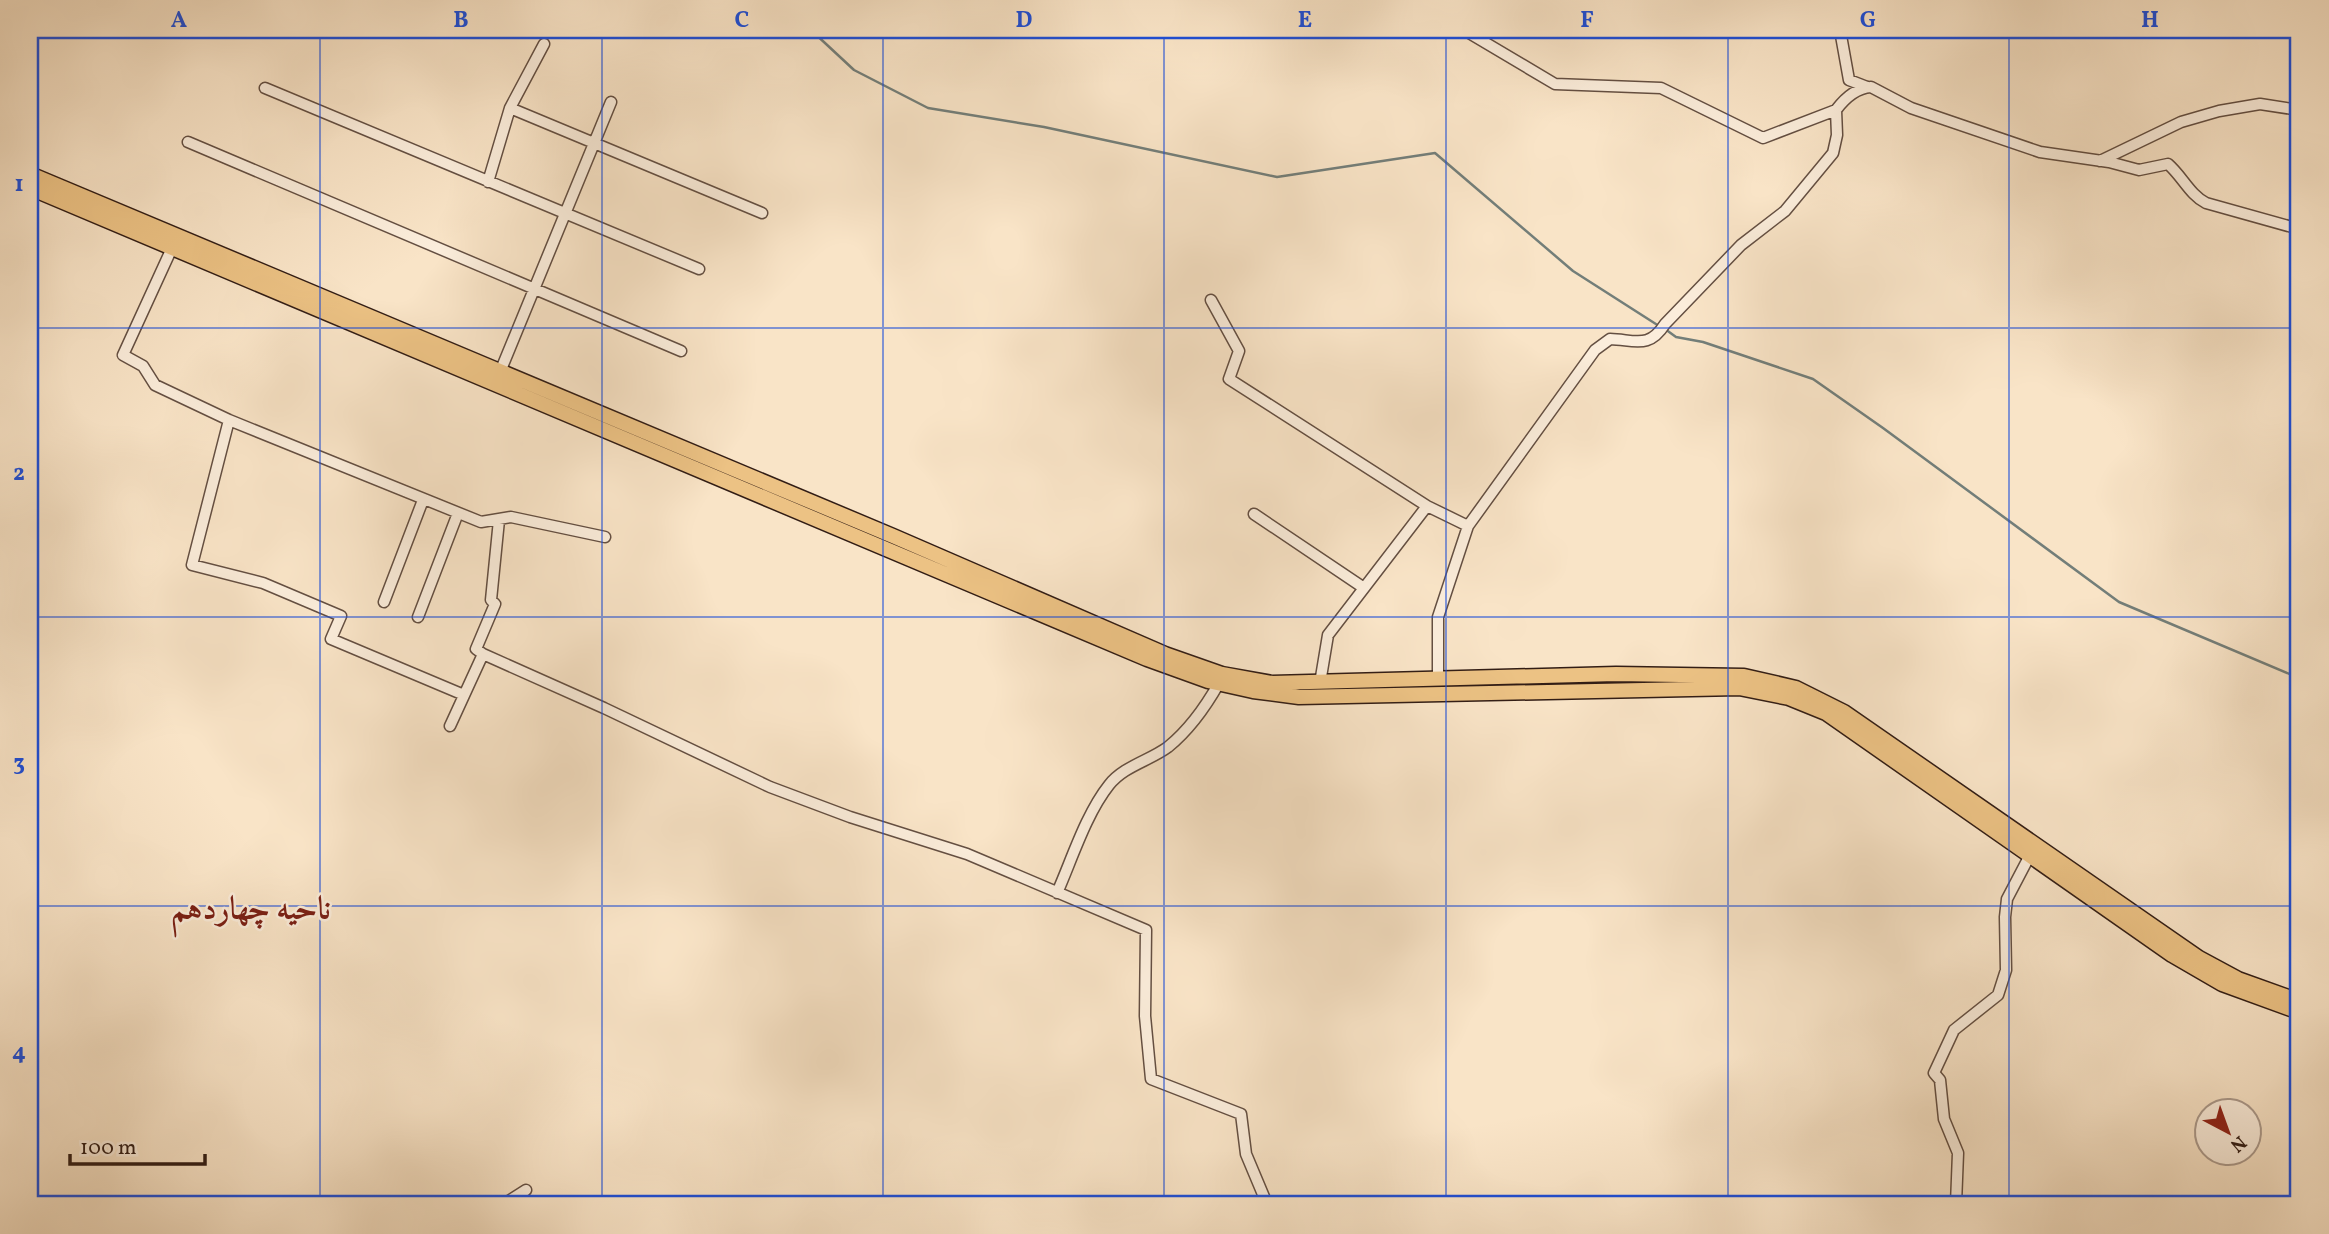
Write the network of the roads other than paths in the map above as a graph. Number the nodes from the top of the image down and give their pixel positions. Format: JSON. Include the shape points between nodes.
{"nodes":[{"id":1,"x":1464,"y":30,"type":"edge"},
{"id":2,"x":1840,"y":30,"type":"edge"},
{"id":3,"x":544,"y":44,"type":"dead end"},
{"id":4,"x":1867,"y":87,"type":"junction"},
{"id":5,"x":265,"y":88,"type":"dead end"},
{"id":6,"x":611,"y":102,"type":"dead end"},
{"id":7,"x":510,"y":108,"type":"junction"},
{"id":8,"x":1836,"y":110,"type":"junction"},
{"id":9,"x":2299,"y":110,"type":"edge"},
{"id":10,"x":188,"y":142,"type":"dead end"},
{"id":11,"x":594,"y":143,"type":"junction"},
{"id":12,"x":2100,"y":161,"type":"junction"},
{"id":13,"x":30,"y":174,"type":"edge"},
{"id":14,"x":488,"y":182,"type":"junction"},
{"id":15,"x":30,"y":188,"type":"edge"},
{"id":16,"x":762,"y":213,"type":"dead end"},
{"id":17,"x":566,"y":214,"type":"junction"},
{"id":18,"x":2299,"y":229,"type":"edge"},
{"id":19,"x":172,"y":248,"type":"junction"},
{"id":20,"x":699,"y":269,"type":"dead end"},
{"id":21,"x":536,"y":289,"type":"junction"},
{"id":22,"x":1211,"y":300,"type":"dead end"},
{"id":23,"x":681,"y":351,"type":"dead end"},
{"id":24,"x":500,"y":372,"type":"junction"},
{"id":25,"x":229,"y":420,"type":"junction"},
{"id":26,"x":423,"y":500,"type":"junction"},
{"id":27,"x":1427,"y":506,"type":"junction"},
{"id":28,"x":458,"y":513,"type":"junction"},
{"id":29,"x":1254,"y":514,"type":"dead end"},
{"id":30,"x":499,"y":520,"type":"junction"},
{"id":31,"x":1468,"y":526,"type":"junction"},
{"id":32,"x":605,"y":537,"type":"dead end"},
{"id":33,"x":1364,"y":587,"type":"junction"},
{"id":34,"x":384,"y":602,"type":"dead end"},
{"id":35,"x":418,"y":617,"type":"dead end"},
{"id":36,"x":483,"y":654,"type":"junction"},
{"id":37,"x":1438,"y":679,"type":"junction"},
{"id":38,"x":1219,"y":683,"type":"junction"},
{"id":39,"x":1320,"y":683,"type":"junction"},
{"id":40,"x":464,"y":695,"type":"junction"},
{"id":41,"x":450,"y":726,"type":"dead end"},
{"id":42,"x":2034,"y":852,"type":"junction"},
{"id":43,"x":1057,"y":893,"type":"junction"},
{"id":44,"x":2299,"y":1001,"type":"edge"},
{"id":45,"x":2299,"y":1012,"type":"edge"},
{"id":46,"x":526,"y":1190,"type":"dead end"},
{"id":47,"x":504,"y":1204,"type":"edge"},
{"id":48,"x":1267,"y":1204,"type":"edge"},
{"id":49,"x":1956,"y":1204,"type":"edge"}],
"edges":[{"from":1,"to":8,"type":"street","via":[[1555,83],[1661,88],[1763,138]]},
{"from":2,"to":4,"type":"street","via":[[1849,80]]},
{"from":3,"to":7,"type":"street"},
{"from":4,"to":8,"type":"street","via":[[1846,97]]},
{"from":4,"to":12,"type":"street","via":[[1911,108],[2040,152]]},
{"from":5,"to":14,"type":"street"},
{"from":6,"to":11,"type":"street"},
{"from":7,"to":11,"type":"street"},
{"from":7,"to":14,"type":"street"},
{"from":8,"to":31,"type":"street","via":[[1833,153],[1785,211],[1741,245],[1658,334],[1647,342],[1610,339],[1595,350]]},
{"from":9,"to":12,"type":"street","via":[[2260,104],[2220,111],[2181,122]]},
{"from":10,"to":21,"type":"street"},
{"from":11,"to":16,"type":"street"},
{"from":11,"to":17,"type":"street"},
{"from":12,"to":18,"type":"street","via":[[2139,170],[2168,164],[2197,199]]},
{"from":13,"to":24,"type":"main road"},
{"from":14,"to":17,"type":"street"},
{"from":15,"to":19,"type":"main road"},
{"from":17,"to":20,"type":"street"},
{"from":17,"to":21,"type":"street"},
{"from":19,"to":25,"type":"street","via":[[123,355],[143,366],[155,385]]},
{"from":19,"to":38,"type":"main road","via":[[1147,659]]},
{"from":21,"to":23,"type":"street"},
{"from":21,"to":24,"type":"street"},
{"from":22,"to":27,"type":"street","via":[[1239,351],[1229,379]]},
{"from":24,"to":39,"type":"main road","via":[[1164,654],[1222,674],[1272,683]]},
{"from":25,"to":26,"type":"street"},
{"from":25,"to":40,"type":"street","via":[[192,565],[263,583],[341,616],[331,639]]},
{"from":26,"to":28,"type":"street"},
{"from":26,"to":34,"type":"street"},
{"from":27,"to":31,"type":"street"},
{"from":27,"to":33,"type":"street"},
{"from":28,"to":30,"type":"street","via":[[481,522]]},
{"from":28,"to":35,"type":"street"},
{"from":29,"to":33,"type":"street"},
{"from":30,"to":32,"type":"street","via":[[511,517]]},
{"from":30,"to":36,"type":"street","via":[[491,600],[495,604],[476,649]]},
{"from":31,"to":37,"type":"street","via":[[1438,617]]},
{"from":33,"to":39,"type":"street","via":[[1328,635]]},
{"from":36,"to":40,"type":"street"},
{"from":36,"to":43,"type":"street","via":[[770,787],[967,854]]},
{"from":37,"to":39,"type":"main road"},
{"from":37,"to":42,"type":"main road","via":[[1744,676],[1796,688],[1844,712]]},
{"from":38,"to":42,"type":"main road","via":[[1299,696],[1739,688],[1789,698],[1826,713]]},
{"from":38,"to":43,"type":"street","via":[[1167,747],[1109,784]]},
{"from":40,"to":41,"type":"street"},
{"from":42,"to":44,"type":"main road","via":[[2199,958],[2238,979]]},
{"from":42,"to":45,"type":"main road","via":[[2172,955],[2222,984]]},
{"from":42,"to":49,"type":"street","via":[[2007,899],[2006,970],[1998,995],[1954,1030],[1934,1073],[1940,1080],[1944,1119],[1958,1153]]},
{"from":43,"to":48,"type":"street","via":[[1146,930],[1145,1016],[1151,1079],[1241,1114],[1246,1154]]},
{"from":46,"to":47,"type":"street"}]}
